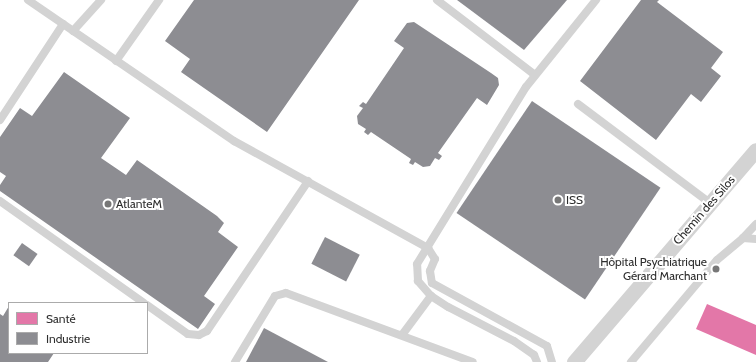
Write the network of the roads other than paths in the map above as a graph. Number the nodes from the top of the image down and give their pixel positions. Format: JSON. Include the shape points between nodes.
{"nodes":[{"id":1,"x":28,"y":0,"type":"edge"},
{"id":2,"x":101,"y":0,"type":"edge"},
{"id":3,"x":159,"y":0,"type":"edge"},
{"id":4,"x":437,"y":0,"type":"edge"},
{"id":5,"x":596,"y":0,"type":"edge"},
{"id":6,"x":63,"y":24,"type":"junction"},
{"id":7,"x":73,"y":31,"type":"junction"},
{"id":8,"x":116,"y":61,"type":"junction"},
{"id":9,"x":535,"y":75,"type":"junction"},
{"id":10,"x":578,"y":104,"type":"dead end"},
{"id":11,"x":0,"y":120,"type":"edge"},
{"id":12,"x":756,"y":150,"type":"edge"},
{"id":13,"x":308,"y":182,"type":"junction"},
{"id":14,"x":0,"y":201,"type":"edge"},
{"id":15,"x":710,"y":203,"type":"junction"},
{"id":16,"x":756,"y":224,"type":"edge"},
{"id":17,"x":744,"y":238,"type":"junction"},
{"id":18,"x":756,"y":239,"type":"edge"},
{"id":19,"x":428,"y":248,"type":"junction"},
{"id":20,"x":431,"y":296,"type":"junction"},
{"id":21,"x":143,"y":302,"type":"edge"},
{"id":22,"x":148,"y":306,"type":"edge"},
{"id":23,"x":402,"y":336,"type":"junction"},
{"id":24,"x":235,"y":362,"type":"edge"},
{"id":25,"x":473,"y":362,"type":"edge"},
{"id":26,"x":537,"y":362,"type":"edge"},
{"id":27,"x":552,"y":362,"type":"edge"},
{"id":28,"x":574,"y":362,"type":"edge"},
{"id":29,"x":631,"y":362,"type":"edge"}],
"edges":[{"from":1,"to":6,"type":"lane"},
{"from":2,"to":7,"type":"lane"},
{"from":3,"to":8,"type":"lane"},
{"from":4,"to":9,"type":"lane"},
{"from":5,"to":9,"type":"lane"},
{"from":6,"to":7,"type":"lane"},
{"from":6,"to":11,"type":"lane"},
{"from":7,"to":8,"type":"lane"},
{"from":8,"to":13,"type":"lane","via":[[234,141]]},
{"from":9,"to":19,"type":"lane"},
{"from":10,"to":15,"type":"lane"},
{"from":12,"to":15,"type":"street","name":"Chemin des Silos"},
{"from":13,"to":19,"type":"lane"},
{"from":13,"to":22,"type":"lane","via":[[207,331],[199,335],[188,334]]},
{"from":14,"to":21,"type":"lane"},
{"from":15,"to":28,"type":"street","name":"Chemin des Silos"},
{"from":16,"to":17,"type":"lane"},
{"from":17,"to":18,"type":"lane"},
{"from":17,"to":29,"type":"lane","via":[[717,260]]},
{"from":19,"to":20,"type":"lane","via":[[417,264],[418,281]]},
{"from":19,"to":27,"type":"lane","via":[[435,259],[430,271],[432,283],[548,346]]},
{"from":20,"to":23,"type":"lane"},
{"from":20,"to":26,"type":"lane","via":[[514,341],[534,355]]},
{"from":23,"to":24,"type":"lane","via":[[294,295],[280,293],[275,296]]},
{"from":23,"to":25,"type":"lane"}]}
